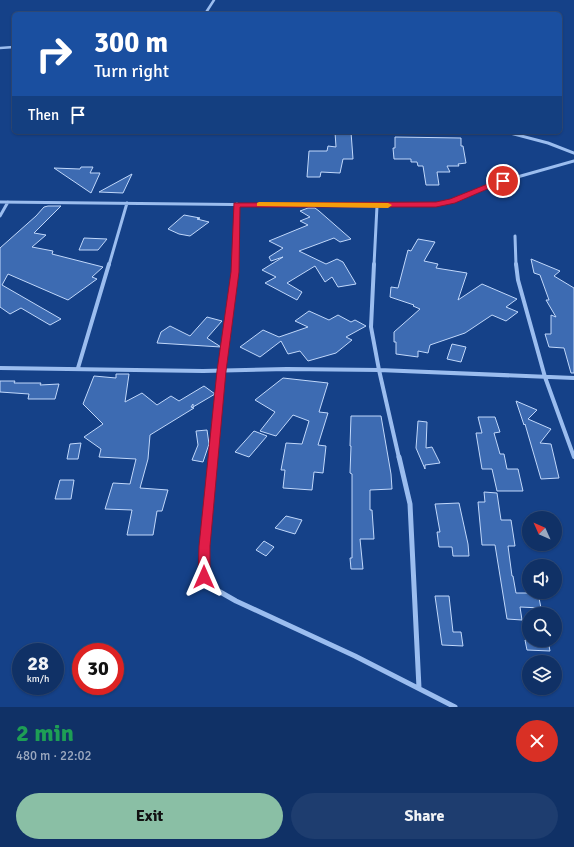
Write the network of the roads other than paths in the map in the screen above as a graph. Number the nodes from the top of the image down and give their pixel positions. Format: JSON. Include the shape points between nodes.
{"nodes":[{"id":1,"x":214,"y":0,"type":"edge"},
{"id":2,"x":206,"y":12,"type":"edge"},
{"id":3,"x":12,"y":47,"type":"edge"},
{"id":4,"x":0,"y":48,"type":"edge"},
{"id":5,"x":514,"y":134,"type":"edge"},
{"id":6,"x":574,"y":153,"type":"edge"},
{"id":7,"x":574,"y":162,"type":"edge"},
{"id":8,"x":0,"y":202,"type":"edge"},
{"id":9,"x":8,"y":202,"type":"junction"},
{"id":10,"x":127,"y":203,"type":"junction"},
{"id":11,"x":237,"y":204,"type":"junction"},
{"id":12,"x":377,"y":206,"type":"junction"},
{"id":13,"x":0,"y":216,"type":"edge"},
{"id":14,"x":514,"y":236,"type":"dead end"},
{"id":15,"x":0,"y":368,"type":"edge"},
{"id":16,"x":78,"y":368,"type":"junction"},
{"id":17,"x":379,"y":370,"type":"junction"},
{"id":18,"x":221,"y":371,"type":"junction"},
{"id":19,"x":545,"y":377,"type":"junction"},
{"id":20,"x":574,"y":378,"type":"edge"},
{"id":21,"x":574,"y":457,"type":"edge"},
{"id":22,"x":419,"y":688,"type":"junction"},
{"id":23,"x":455,"y":707,"type":"edge"}],
"edges":[{"from":1,"to":2,"type":"street"},
{"from":3,"to":4,"type":"street"},
{"from":5,"to":6,"type":"street"},
{"from":7,"to":12,"type":"street","via":[[503,181],[452,201]]},
{"from":8,"to":9,"type":"street"},
{"from":9,"to":10,"type":"street"},
{"from":9,"to":13,"type":"street"},
{"from":10,"to":11,"type":"street"},
{"from":10,"to":16,"type":"street"},
{"from":11,"to":12,"type":"street"},
{"from":11,"to":18,"type":"street","via":[[235,272]]},
{"from":12,"to":17,"type":"street","via":[[371,327]]},
{"from":14,"to":19,"type":"street","via":[[518,280]]},
{"from":15,"to":16,"type":"street"},
{"from":16,"to":18,"type":"street"},
{"from":17,"to":18,"type":"street","via":[[287,368]]},
{"from":17,"to":19,"type":"street"},
{"from":17,"to":22,"type":"street","via":[[410,504]]},
{"from":18,"to":22,"type":"street","via":[[204,546],[204,577],[215,589],[236,601]]},
{"from":19,"to":20,"type":"street"},
{"from":19,"to":21,"type":"street"},
{"from":22,"to":23,"type":"street"}]}
